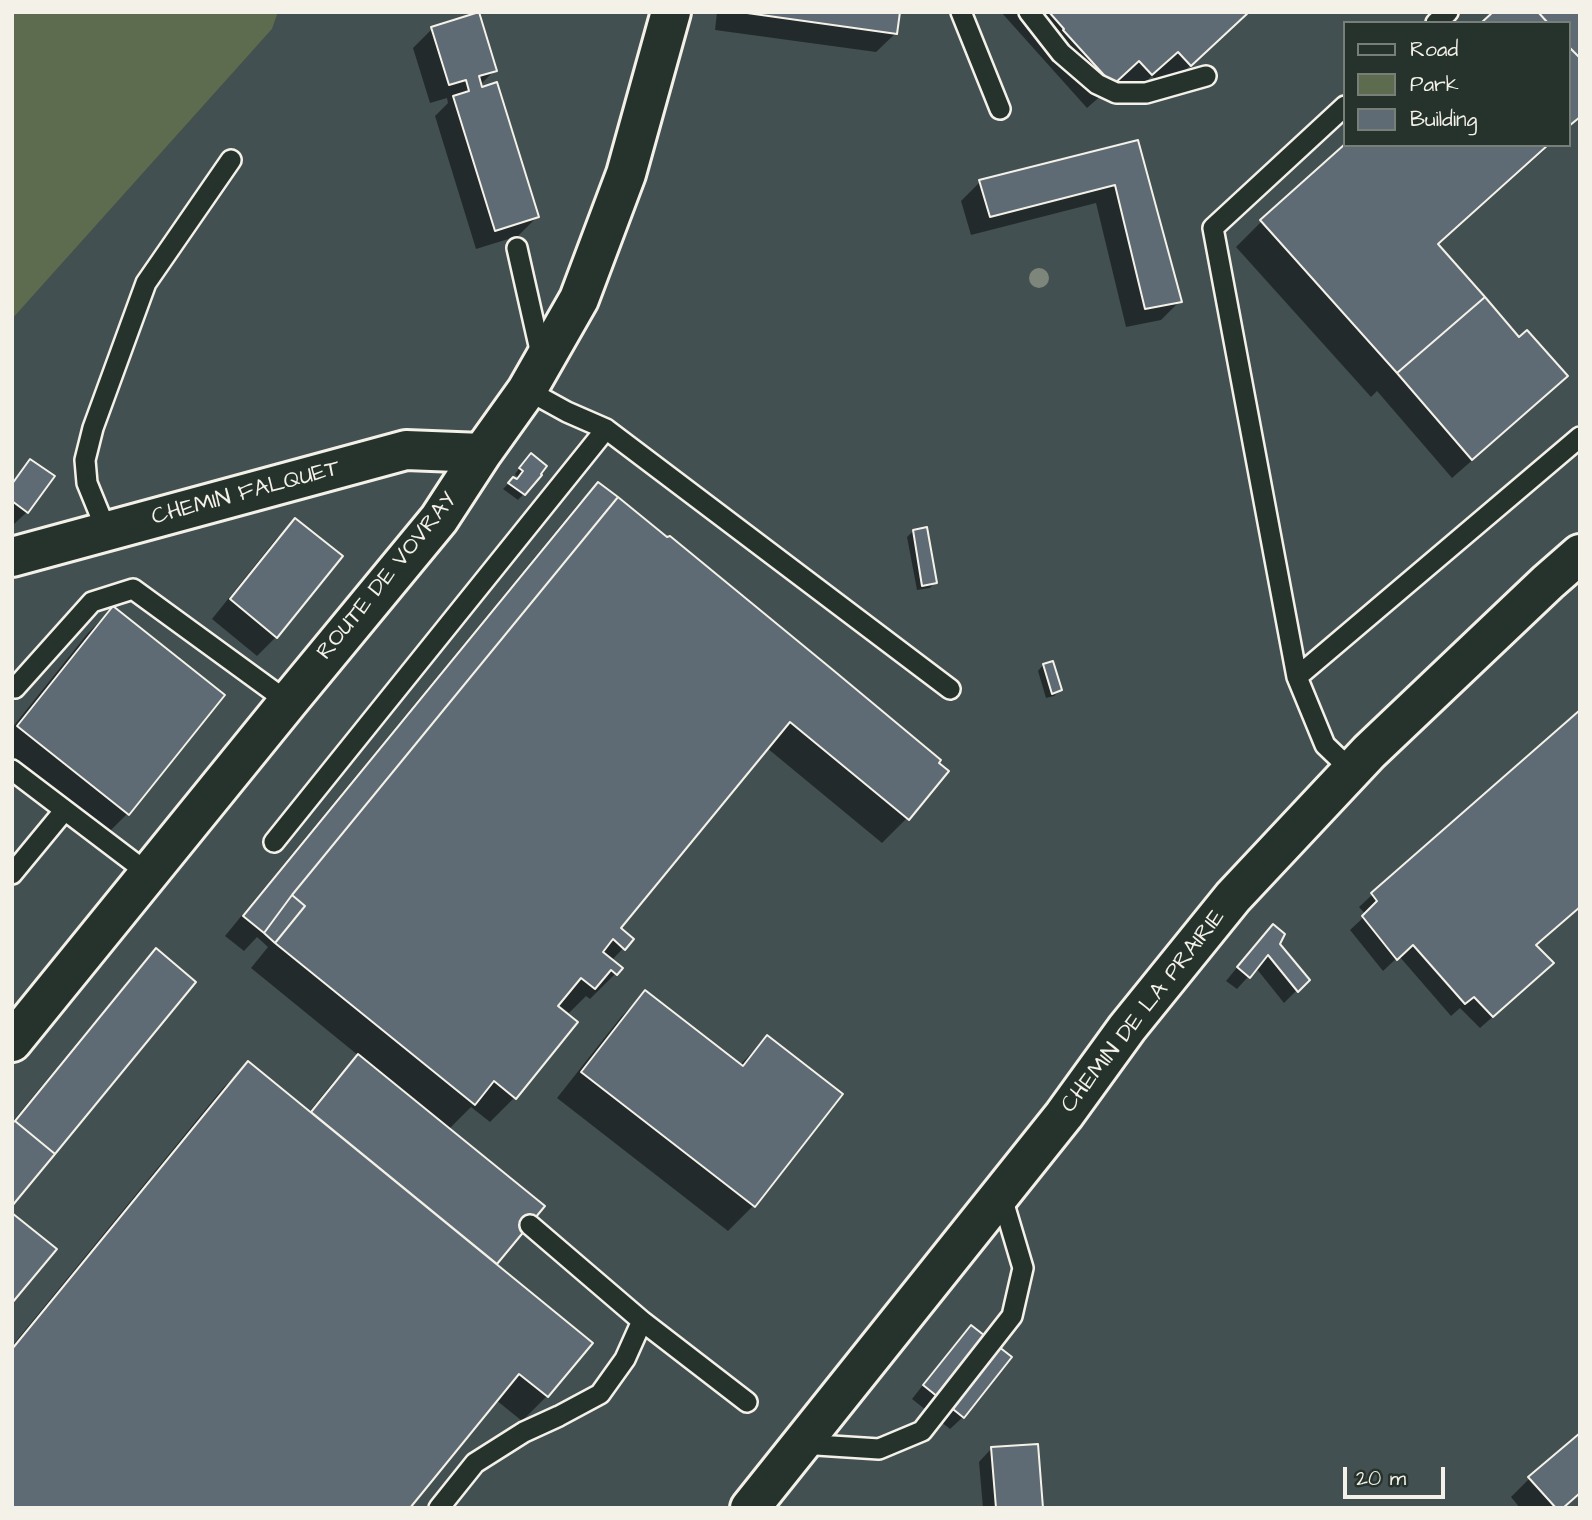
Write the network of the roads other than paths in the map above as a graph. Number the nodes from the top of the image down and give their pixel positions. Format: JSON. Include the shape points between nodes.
{"nodes":[{"id":1,"x":671,"y":12,"type":"edge"},
{"id":2,"x":961,"y":12,"type":"edge"},
{"id":3,"x":1029,"y":12,"type":"edge"},
{"id":4,"x":1206,"y":76,"type":"dead end"},
{"id":5,"x":1344,"y":107,"type":"edge"},
{"id":6,"x":1000,"y":109,"type":"dead end"},
{"id":7,"x":231,"y":160,"type":"dead end"},
{"id":8,"x":517,"y":248,"type":"dead end"},
{"id":9,"x":535,"y":376,"type":"junction"},
{"id":10,"x":606,"y":429,"type":"junction"},
{"id":11,"x":1580,"y":438,"type":"edge"},
{"id":12,"x":482,"y":453,"type":"junction"},
{"id":13,"x":107,"y":532,"type":"junction"},
{"id":14,"x":1580,"y":554,"type":"edge"},
{"id":15,"x":12,"y":557,"type":"edge"},
{"id":16,"x":1297,"y":677,"type":"junction"},
{"id":17,"x":15,"y":688,"type":"dead end"},
{"id":18,"x":950,"y":689,"type":"dead end"},
{"id":19,"x":288,"y":702,"type":"junction"},
{"id":20,"x":12,"y":770,"type":"edge"},
{"id":21,"x":1351,"y":770,"type":"junction"},
{"id":22,"x":64,"y":811,"type":"junction"},
{"id":23,"x":274,"y":842,"type":"dead end"},
{"id":24,"x":12,"y":874,"type":"edge"},
{"id":25,"x":149,"y":874,"type":"junction"},
{"id":26,"x":12,"y":1042,"type":"edge"},
{"id":27,"x":1001,"y":1194,"type":"junction"},
{"id":28,"x":530,"y":1224,"type":"dead end"},
{"id":29,"x":642,"y":1321,"type":"junction"},
{"id":30,"x":747,"y":1402,"type":"dead end"},
{"id":31,"x":801,"y":1444,"type":"junction"},
{"id":32,"x":439,"y":1508,"type":"edge"},
{"id":33,"x":750,"y":1508,"type":"edge"}],
"edges":[{"from":1,"to":9,"type":"street","name":"ROUTE DE VOVRAY","via":[[626,174],[579,299]]},
{"from":2,"to":6,"type":"lane"},
{"from":3,"to":4,"type":"lane","via":[[1061,53],[1097,84],[1116,93],[1146,93]]},
{"from":5,"to":16,"type":"lane","via":[[1213,228]]},
{"from":7,"to":13,"type":"lane","via":[[146,283],[93,428],[85,460],[87,483]]},
{"from":8,"to":9,"type":"lane"},
{"from":9,"to":10,"type":"lane","via":[[567,412]]},
{"from":9,"to":12,"type":"street","name":"ROUTE DE VOVRAY"},
{"from":10,"to":18,"type":"lane"},
{"from":10,"to":23,"type":"lane"},
{"from":11,"to":16,"type":"lane"},
{"from":12,"to":13,"type":"street","name":"CHEMIN FALQUET","via":[[406,450]]},
{"from":12,"to":19,"type":"street","name":"ROUTE DE VOVRAY","via":[[439,519]]},
{"from":13,"to":15,"type":"street","name":"CHEMIN FALQUET"},
{"from":14,"to":21,"type":"street","name":"CHEMIN DE LA PRAIRIE"},
{"from":16,"to":21,"type":"lane","via":[[1325,745]]},
{"from":17,"to":19,"type":"lane","via":[[92,601],[133,589]]},
{"from":19,"to":25,"type":"street","name":"ROUTE DE VOVRAY"},
{"from":20,"to":22,"type":"lane"},
{"from":21,"to":27,"type":"street","name":"CHEMIN DE LA PRAIRIE","via":[[1233,897]]},
{"from":22,"to":24,"type":"lane"},
{"from":22,"to":25,"type":"lane"},
{"from":25,"to":26,"type":"street","name":"ROUTE DE VOVRAY"},
{"from":27,"to":31,"type":"street","name":"CHEMIN DE LA PRAIRIE"},
{"from":27,"to":31,"type":"lane","via":[[1023,1268],[1012,1316],[922,1431],[879,1450]]},
{"from":28,"to":29,"type":"lane"},
{"from":29,"to":30,"type":"lane"},
{"from":29,"to":32,"type":"lane","via":[[625,1359],[600,1394],[475,1463]]},
{"from":31,"to":33,"type":"street","name":"CHEMIN DE LA PRAIRIE"}]}
